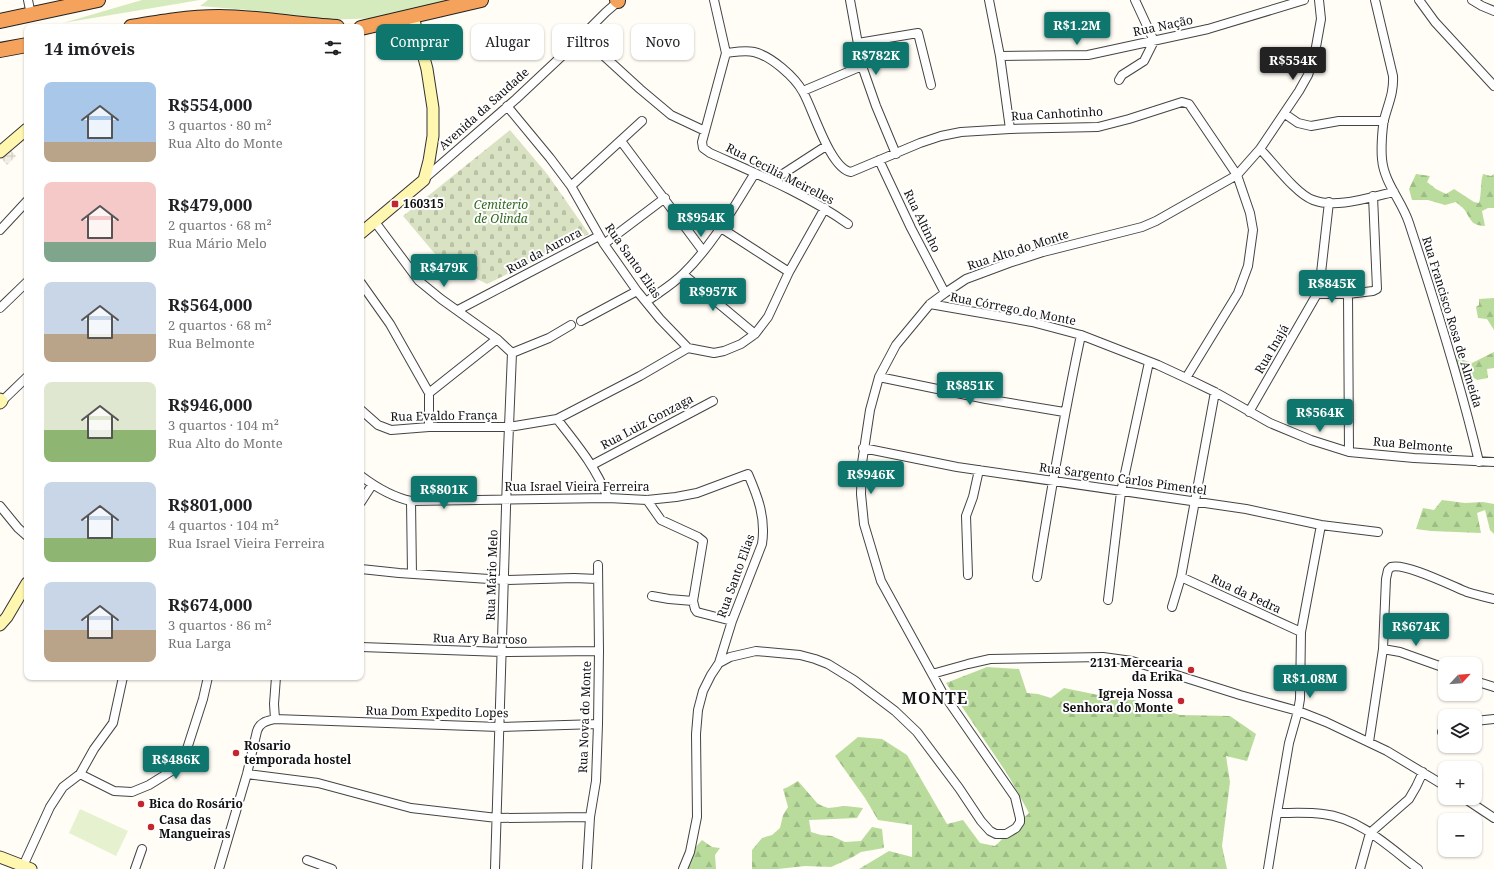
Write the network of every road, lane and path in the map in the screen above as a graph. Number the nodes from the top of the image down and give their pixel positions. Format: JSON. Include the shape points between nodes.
{"nodes":[{"id":1,"x":28,"y":0,"type":"edge"},
{"id":2,"x":94,"y":0,"type":"edge"},
{"id":3,"x":481,"y":0,"type":"edge"},
{"id":4,"x":618,"y":0,"type":"edge"},
{"id":5,"x":714,"y":0,"type":"edge"},
{"id":6,"x":850,"y":0,"type":"edge"},
{"id":7,"x":988,"y":0,"type":"edge"},
{"id":8,"x":1135,"y":0,"type":"edge"},
{"id":9,"x":1304,"y":0,"type":"edge"},
{"id":10,"x":1319,"y":0,"type":"edge"},
{"id":11,"x":1375,"y":0,"type":"edge"},
{"id":12,"x":1419,"y":0,"type":"edge"},
{"id":13,"x":1472,"y":0,"type":"edge"},
{"id":14,"x":1494,"y":10,"type":"edge"},
{"id":15,"x":31,"y":15,"type":"junction"},
{"id":16,"x":413,"y":17,"type":"junction"},
{"id":17,"x":0,"y":22,"type":"edge"},
{"id":18,"x":158,"y":24,"type":"edge"},
{"id":19,"x":295,"y":24,"type":"edge"},
{"id":20,"x":594,"y":24,"type":"edge"},
{"id":21,"x":364,"y":27,"type":"edge"},
{"id":22,"x":1154,"y":41,"type":"junction"},
{"id":23,"x":858,"y":43,"type":"junction"},
{"id":24,"x":24,"y":46,"type":"edge"},
{"id":25,"x":0,"y":50,"type":"edge"},
{"id":26,"x":726,"y":53,"type":"junction"},
{"id":27,"x":1000,"y":56,"type":"junction"},
{"id":28,"x":557,"y":60,"type":"edge"},
{"id":29,"x":608,"y":60,"type":"edge"},
{"id":30,"x":862,"y":66,"type":"junction"},
{"id":31,"x":1119,"y":80,"type":"dead end"},
{"id":32,"x":931,"y":85,"type":"dead end"},
{"id":33,"x":1494,"y":86,"type":"edge"},
{"id":34,"x":803,"y":91,"type":"junction"},
{"id":35,"x":508,"y":106,"type":"junction"},
{"id":36,"x":1285,"y":114,"type":"junction"},
{"id":37,"x":642,"y":121,"type":"dead end"},
{"id":38,"x":1384,"y":121,"type":"junction"},
{"id":39,"x":1010,"y":129,"type":"junction"},
{"id":40,"x":705,"y":131,"type":"junction"},
{"id":41,"x":24,"y":132,"type":"edge"},
{"id":42,"x":621,"y":141,"type":"junction"},
{"id":43,"x":826,"y":146,"type":"junction"},
{"id":44,"x":1260,"y":149,"type":"junction"},
{"id":45,"x":0,"y":152,"type":"edge"},
{"id":46,"x":896,"y":154,"type":"junction"},
{"id":47,"x":879,"y":160,"type":"junction"},
{"id":48,"x":754,"y":173,"type":"junction"},
{"id":49,"x":1237,"y":175,"type":"junction"},
{"id":50,"x":424,"y":180,"type":"junction"},
{"id":51,"x":772,"y":181,"type":"junction"},
{"id":52,"x":571,"y":186,"type":"junction"},
{"id":53,"x":1394,"y":192,"type":"junction"},
{"id":54,"x":1373,"y":196,"type":"junction"},
{"id":55,"x":665,"y":198,"type":"junction"},
{"id":56,"x":1329,"y":202,"type":"junction"},
{"id":57,"x":24,"y":204,"type":"edge"},
{"id":58,"x":825,"y":208,"type":"junction"},
{"id":59,"x":376,"y":222,"type":"junction"},
{"id":60,"x":848,"y":224,"type":"dead end"},
{"id":61,"x":721,"y":228,"type":"junction"},
{"id":62,"x":0,"y":230,"type":"edge"},
{"id":63,"x":364,"y":231,"type":"edge"},
{"id":64,"x":599,"y":236,"type":"junction"},
{"id":65,"x":604,"y":244,"type":"junction"},
{"id":66,"x":704,"y":251,"type":"junction"},
{"id":67,"x":789,"y":272,"type":"junction"},
{"id":68,"x":683,"y":274,"type":"junction"},
{"id":69,"x":24,"y":285,"type":"edge"},
{"id":70,"x":364,"y":287,"type":"edge"},
{"id":71,"x":637,"y":291,"type":"junction"},
{"id":72,"x":945,"y":293,"type":"junction"},
{"id":73,"x":1317,"y":294,"type":"junction"},
{"id":74,"x":1348,"y":294,"type":"junction"},
{"id":75,"x":646,"y":302,"type":"junction"},
{"id":76,"x":930,"y":304,"type":"junction"},
{"id":77,"x":0,"y":308,"type":"edge"},
{"id":78,"x":458,"y":310,"type":"junction"},
{"id":79,"x":581,"y":320,"type":"dead end"},
{"id":80,"x":571,"y":325,"type":"dead end"},
{"id":81,"x":755,"y":334,"type":"junction"},
{"id":82,"x":1081,"y":335,"type":"junction"},
{"id":83,"x":497,"y":339,"type":"junction"},
{"id":84,"x":688,"y":348,"type":"junction"},
{"id":85,"x":512,"y":353,"type":"junction"},
{"id":86,"x":1150,"y":362,"type":"junction"},
{"id":87,"x":1158,"y":365,"type":"joint"},
{"id":88,"x":879,"y":377,"type":"junction"},
{"id":89,"x":1186,"y":378,"type":"junction"},
{"id":90,"x":24,"y":380,"type":"edge"},
{"id":91,"x":429,"y":392,"type":"junction"},
{"id":92,"x":1215,"y":392,"type":"junction"},
{"id":93,"x":1,"y":401,"type":"edge"},
{"id":94,"x":713,"y":401,"type":"dead end"},
{"id":95,"x":1064,"y":412,"type":"junction"},
{"id":96,"x":1249,"y":412,"type":"junction"},
{"id":97,"x":364,"y":413,"type":"edge"},
{"id":98,"x":557,"y":419,"type":"junction"},
{"id":99,"x":430,"y":427,"type":"junction"},
{"id":100,"x":509,"y":427,"type":"junction"},
{"id":101,"x":864,"y":448,"type":"junction"},
{"id":102,"x":1349,"y":452,"type":"junction"},
{"id":103,"x":1479,"y":462,"type":"junction"},
{"id":104,"x":1494,"y":462,"type":"edge"},
{"id":105,"x":592,"y":465,"type":"junction"},
{"id":106,"x":979,"y":470,"type":"junction"},
{"id":107,"x":748,"y":474,"type":"joint"},
{"id":108,"x":364,"y":478,"type":"edge"},
{"id":109,"x":1052,"y":481,"type":"junction"},
{"id":110,"x":372,"y":485,"type":"junction"},
{"id":111,"x":1121,"y":492,"type":"junction"},
{"id":112,"x":364,"y":497,"type":"edge"},
{"id":113,"x":608,"y":498,"type":"junction"},
{"id":114,"x":506,"y":500,"type":"junction"},
{"id":115,"x":647,"y":500,"type":"junction"},
{"id":116,"x":411,"y":501,"type":"junction"},
{"id":117,"x":1195,"y":501,"type":"junction"},
{"id":118,"x":0,"y":506,"type":"edge"},
{"id":119,"x":1322,"y":524,"type":"junction"},
{"id":120,"x":1378,"y":532,"type":"dead end"},
{"id":121,"x":24,"y":533,"type":"edge"},
{"id":122,"x":598,"y":565,"type":"dead end"},
{"id":123,"x":364,"y":569,"type":"edge"},
{"id":124,"x":412,"y":574,"type":"junction"},
{"id":125,"x":968,"y":575,"type":"dead end"},
{"id":126,"x":1037,"y":577,"type":"dead end"},
{"id":127,"x":1181,"y":577,"type":"junction"},
{"id":128,"x":598,"y":579,"type":"junction"},
{"id":129,"x":504,"y":580,"type":"junction"},
{"id":130,"x":24,"y":588,"type":"edge"},
{"id":131,"x":652,"y":596,"type":"dead end"},
{"id":132,"x":1494,"y":599,"type":"edge"},
{"id":133,"x":1108,"y":600,"type":"dead end"},
{"id":134,"x":693,"y":601,"type":"junction"},
{"id":135,"x":1172,"y":606,"type":"dead end"},
{"id":136,"x":732,"y":621,"type":"junction"},
{"id":137,"x":0,"y":625,"type":"edge"},
{"id":138,"x":1301,"y":632,"type":"junction"},
{"id":139,"x":364,"y":647,"type":"edge"},
{"id":140,"x":1383,"y":649,"type":"junction"},
{"id":141,"x":599,"y":651,"type":"junction"},
{"id":142,"x":502,"y":652,"type":"junction"},
{"id":143,"x":719,"y":663,"type":"junction"},
{"id":144,"x":1438,"y":666,"type":"edge"},
{"id":145,"x":932,"y":674,"type":"junction"},
{"id":146,"x":122,"y":680,"type":"edge"},
{"id":147,"x":207,"y":680,"type":"edge"},
{"id":148,"x":276,"y":680,"type":"edge"},
{"id":149,"x":1482,"y":683,"type":"edge"},
{"id":150,"x":1494,"y":687,"type":"edge"},
{"id":151,"x":1298,"y":711,"type":"junction"},
{"id":152,"x":275,"y":719,"type":"junction"},
{"id":153,"x":1494,"y":719,"type":"edge"},
{"id":154,"x":1482,"y":720,"type":"edge"},
{"id":155,"x":598,"y":724,"type":"junction"},
{"id":156,"x":499,"y":726,"type":"junction"},
{"id":157,"x":1369,"y":742,"type":"junction"},
{"id":158,"x":1423,"y":772,"type":"junction"},
{"id":159,"x":80,"y":774,"type":"junction"},
{"id":160,"x":247,"y":774,"type":"junction"},
{"id":161,"x":1438,"y":782,"type":"edge"},
{"id":162,"x":1474,"y":805,"type":"edge"},
{"id":163,"x":1277,"y":813,"type":"junction"},
{"id":164,"x":590,"y":817,"type":"junction"},
{"id":165,"x":497,"y":818,"type":"junction"},
{"id":166,"x":1494,"y":818,"type":"edge"},
{"id":167,"x":1370,"y":833,"type":"junction"},
{"id":168,"x":142,"y":849,"type":"dead end"},
{"id":169,"x":0,"y":857,"type":"edge"},
{"id":170,"x":306,"y":860,"type":"dead end"},
{"id":171,"x":27,"y":867,"type":"edge"},
{"id":172,"x":135,"y":869,"type":"edge"},
{"id":173,"x":219,"y":869,"type":"edge"},
{"id":174,"x":332,"y":869,"type":"edge"},
{"id":175,"x":495,"y":869,"type":"edge"},
{"id":176,"x":587,"y":869,"type":"edge"},
{"id":177,"x":683,"y":869,"type":"edge"},
{"id":178,"x":1268,"y":869,"type":"edge"},
{"id":179,"x":1360,"y":869,"type":"edge"},
{"id":180,"x":1418,"y":869,"type":"edge"}],
"edges":[{"from":1,"to":15,"type":"street"},
{"from":2,"to":15,"type":"highway"},
{"from":3,"to":16,"type":"highway"},
{"from":4,"to":20,"type":"street","name":"Avenida da Saudade"},
{"from":5,"to":26,"type":"street"},
{"from":6,"to":23,"type":"street"},
{"from":7,"to":27,"type":"street"},
{"from":8,"to":22,"type":"street"},
{"from":9,"to":22,"type":"street","name":"Rua Nação","via":[[1208,29]]},
{"from":10,"to":36,"type":"street","name":"Rua Alto do Monte","via":[[1320,19],[1314,58],[1308,76]]},
{"from":11,"to":38,"type":"street","name":"Rua Francisco Rosa de Almeida","via":[[1394,88]]},
{"from":12,"to":33,"type":"street","via":[[1434,22]]},
{"from":13,"to":14,"type":"street"},
{"from":15,"to":17,"type":"highway"},
{"from":16,"to":21,"type":"highway"},
{"from":16,"to":50,"type":"street","via":[[427,69],[433,108],[433,136]]},
{"from":18,"to":19,"type":"highway","via":[[218,17]]},
{"from":22,"to":27,"type":"street","name":"Rua Nação","via":[[1080,56]]},
{"from":22,"to":31,"type":"street","via":[[1144,61],[1122,75]]},
{"from":23,"to":30,"type":"street"},
{"from":23,"to":32,"type":"street","via":[[918,33]]},
{"from":24,"to":25,"type":"highway"},
{"from":26,"to":34,"type":"street","name":"Rua Canhotinho","via":[[743,51],[764,56],[793,79]]},
{"from":26,"to":40,"type":"street"},
{"from":27,"to":39,"type":"street"},
{"from":28,"to":35,"type":"street","name":"Avenida da Saudade"},
{"from":29,"to":40,"type":"street","via":[[671,115]]},
{"from":30,"to":34,"type":"street"},
{"from":30,"to":46,"type":"street"},
{"from":34,"to":43,"type":"street","name":"Rua Canhotinho"},
{"from":35,"to":50,"type":"street","name":"Avenida da Saudade"},
{"from":35,"to":52,"type":"street","name":"Rua Santo Elias"},
{"from":36,"to":38,"type":"street","via":[[1298,123],[1311,126],[1339,122]]},
{"from":36,"to":44,"type":"street","name":"Rua Alto do Monte"},
{"from":37,"to":42,"type":"street"},
{"from":38,"to":53,"type":"street","name":"Rua Francisco Rosa de Almeida","via":[[1382,158]]},
{"from":39,"to":46,"type":"street","name":"Rua Canhotinho","via":[[941,136]]},
{"from":39,"to":49,"type":"street","name":"Rua Canhotinho","via":[[1098,127],[1186,102]]},
{"from":40,"to":48,"type":"street","name":"Rua Cecilia Meirelles","via":[[702,146],[710,153]]},
{"from":41,"to":45,"type":"street"},
{"from":42,"to":52,"type":"street"},
{"from":42,"to":55,"type":"street"},
{"from":43,"to":47,"type":"street","name":"Rua Canhotinho","via":[[833,158],[847,172]]},
{"from":43,"to":51,"type":"street"},
{"from":44,"to":49,"type":"street","name":"Rua Alto do Monte"},
{"from":44,"to":56,"type":"street","via":[[1303,194],[1311,200]]},
{"from":46,"to":47,"type":"street","name":"Rua Canhotinho"},
{"from":47,"to":72,"type":"street","name":"Rua Altinho"},
{"from":48,"to":51,"type":"street","name":"Rua Cecilia Meirelles"},
{"from":48,"to":61,"type":"street"},
{"from":49,"to":72,"type":"street","name":"Rua Alto do Monte","via":[[1142,227],[1009,263],[966,279]]},
{"from":49,"to":89,"type":"street","name":"Rua Canhotinho","via":[[1252,221],[1248,266],[1238,293]]},
{"from":50,"to":59,"type":"street","name":"Avenida da Saudade"},
{"from":51,"to":58,"type":"street","name":"Rua Cecilia Meirelles"},
{"from":52,"to":64,"type":"street","name":"Rua Santo Elias"},
{"from":53,"to":54,"type":"street"},
{"from":53,"to":103,"type":"street","name":"Rua Francisco Rosa de Almeida","via":[[1408,221],[1457,379]]},
{"from":54,"to":56,"type":"street","via":[[1350,202]]},
{"from":54,"to":74,"type":"street","via":[[1377,289]]},
{"from":55,"to":65,"type":"street"},
{"from":55,"to":66,"type":"street"},
{"from":56,"to":73,"type":"street","name":"Rua Inajá"},
{"from":57,"to":62,"type":"street"},
{"from":58,"to":60,"type":"street","name":"Rua Cecilia Meirelles"},
{"from":58,"to":67,"type":"street"},
{"from":59,"to":63,"type":"street","name":"Avenida da Saudade"},
{"from":59,"to":78,"type":"street","via":[[419,281]]},
{"from":61,"to":66,"type":"street"},
{"from":61,"to":67,"type":"street"},
{"from":64,"to":65,"type":"street","name":"Rua Santo Elias"},
{"from":64,"to":78,"type":"street","name":"Rua da Aurora"},
{"from":65,"to":71,"type":"street","name":"Rua Santo Elias"},
{"from":66,"to":68,"type":"street"},
{"from":67,"to":81,"type":"street","via":[[768,317]]},
{"from":68,"to":75,"type":"street"},
{"from":68,"to":81,"type":"street"},
{"from":69,"to":77,"type":"street"},
{"from":70,"to":91,"type":"street","via":[[390,324]]},
{"from":71,"to":75,"type":"street","name":"Rua Santo Elias"},
{"from":71,"to":79,"type":"street"},
{"from":72,"to":76,"type":"street","name":"Rua Alto do Monte"},
{"from":73,"to":74,"type":"street"},
{"from":73,"to":96,"type":"street","name":"Rua Inajá"},
{"from":74,"to":102,"type":"street"},
{"from":75,"to":84,"type":"street","name":"Rua Santo Elias"},
{"from":76,"to":82,"type":"street","name":"Rua Córrego do Monte","via":[[1032,322]]},
{"from":76,"to":88,"type":"street","name":"Rua Alto do Monte","via":[[896,345]]},
{"from":78,"to":83,"type":"street"},
{"from":80,"to":85,"type":"street"},
{"from":81,"to":84,"type":"street","via":[[741,344],[724,351],[714,353]]},
{"from":82,"to":86,"type":"street","name":"Rua Córrego do Monte"},
{"from":82,"to":95,"type":"street"},
{"from":83,"to":85,"type":"street"},
{"from":83,"to":91,"type":"street"},
{"from":84,"to":98,"type":"street","name":"Rua Evaldo França"},
{"from":85,"to":100,"type":"street","name":"Rua Mário Melo"},
{"from":86,"to":87,"type":"street","name":"Rua Córrego do Monte"},
{"from":86,"to":111,"type":"street"},
{"from":87,"to":89,"type":"street","name":"Rua Belmonte"},
{"from":88,"to":95,"type":"street"},
{"from":88,"to":101,"type":"street","name":"Rua Alto do Monte"},
{"from":89,"to":92,"type":"street","name":"Rua Belmonte"},
{"from":90,"to":93,"type":"street"},
{"from":91,"to":99,"type":"street"},
{"from":92,"to":96,"type":"street","name":"Rua Belmonte"},
{"from":92,"to":117,"type":"street"},
{"from":94,"to":105,"type":"street","name":"Rua Luiz Gonzaga"},
{"from":95,"to":109,"type":"street"},
{"from":96,"to":102,"type":"street","name":"Rua Belmonte","via":[[1311,440]]},
{"from":97,"to":99,"type":"street","name":"Rua Evaldo França","via":[[384,429]]},
{"from":98,"to":100,"type":"street","name":"Rua Evaldo França"},
{"from":98,"to":105,"type":"street"},
{"from":99,"to":100,"type":"street","name":"Rua Evaldo França"},
{"from":100,"to":114,"type":"street","name":"Rua Mário Melo"},
{"from":101,"to":106,"type":"street","name":"Rua Sargento Carlos Pimentel"},
{"from":101,"to":145,"type":"street","name":"Rua Alto do Monte","via":[[861,494],[864,524],[881,581]]},
{"from":102,"to":103,"type":"street","name":"Rua Belmonte"},
{"from":103,"to":104,"type":"street","name":"Rua Belmonte"},
{"from":105,"to":113,"type":"street"},
{"from":106,"to":109,"type":"street","name":"Rua Sargento Carlos Pimentel"},
{"from":106,"to":125,"type":"street","via":[[966,516]]},
{"from":107,"to":115,"type":"street","name":"Rua Israel Vieira Ferreira","via":[[697,493]]},
{"from":107,"to":136,"type":"street","name":"Rua Santo Elias","via":[[759,499],[764,533]]},
{"from":108,"to":110,"type":"street","name":"Rua Israel Vieira Ferreira"},
{"from":109,"to":111,"type":"street","name":"Rua Sargento Carlos Pimentel"},
{"from":109,"to":126,"type":"street"},
{"from":110,"to":112,"type":"street"},
{"from":110,"to":116,"type":"street","name":"Rua Israel Vieira Ferreira"},
{"from":111,"to":117,"type":"street","name":"Rua Sargento Carlos Pimentel"},
{"from":111,"to":133,"type":"street"},
{"from":113,"to":114,"type":"street","name":"Rua Israel Vieira Ferreira"},
{"from":113,"to":115,"type":"street","name":"Rua Israel Vieira Ferreira"},
{"from":114,"to":116,"type":"street","name":"Rua Israel Vieira Ferreira"},
{"from":114,"to":129,"type":"street","name":"Rua Mário Melo"},
{"from":115,"to":134,"type":"street","via":[[661,520],[703,541]]},
{"from":116,"to":124,"type":"street"},
{"from":117,"to":119,"type":"street","name":"Rua Sargento Carlos Pimentel"},
{"from":117,"to":127,"type":"street"},
{"from":118,"to":121,"type":"street"},
{"from":119,"to":120,"type":"street","name":"Rua Sargento Carlos Pimentel"},
{"from":119,"to":138,"type":"street"},
{"from":122,"to":128,"type":"street","name":"Rua Nova do Monte"},
{"from":123,"to":124,"type":"street"},
{"from":124,"to":129,"type":"street"},
{"from":127,"to":135,"type":"street"},
{"from":127,"to":138,"type":"street","name":"Rua da Pedra"},
{"from":128,"to":129,"type":"street"},
{"from":128,"to":141,"type":"street","name":"Rua Nova do Monte"},
{"from":129,"to":142,"type":"street","name":"Rua Mário Melo"},
{"from":130,"to":137,"type":"street"},
{"from":131,"to":134,"type":"street"},
{"from":132,"to":140,"type":"street","via":[[1399,566],[1391,567],[1386,579]]},
{"from":134,"to":136,"type":"street","via":[[697,612]]},
{"from":136,"to":143,"type":"street","name":"Rua Santo Elias"},
{"from":138,"to":151,"type":"street","via":[[1302,688]]},
{"from":139,"to":142,"type":"street","name":"Rua Ary Barroso"},
{"from":140,"to":144,"type":"street"},
{"from":140,"to":157,"type":"street"},
{"from":141,"to":142,"type":"street","name":"Rua Ary Barroso"},
{"from":141,"to":155,"type":"street","name":"Rua Nova do Monte"},
{"from":142,"to":156,"type":"street","name":"Rua Mário Melo"},
{"from":143,"to":145,"type":"street","name":"Rua Alto do Monte","via":[[730,657],[756,651],[800,655],[828,664],[895,711],[917,732],[990,831],[1001,834],[1012,832],[1020,822],[1015,797],[973,739]]},
{"from":143,"to":177,"type":"street","name":"Rua Santo Elias","via":[[703,691],[698,710],[697,817],[690,852]]},
{"from":145,"to":151,"type":"street","via":[[990,659],[1103,657],[1132,661]]},
{"from":146,"to":159,"type":"street","via":[[113,723]]},
{"from":147,"to":159,"type":"street","via":[[186,755],[173,770],[150,785],[132,792],[114,791]]},
{"from":148,"to":152,"type":"street"},
{"from":149,"to":150,"type":"street"},
{"from":151,"to":157,"type":"street"},
{"from":151,"to":163,"type":"street","via":[[1289,743]]},
{"from":152,"to":156,"type":"street","name":"Rua Dom Expedito Lopes"},
{"from":152,"to":160,"type":"street","via":[[259,726]]},
{"from":153,"to":154,"type":"street"},
{"from":155,"to":156,"type":"street","name":"Rua Dom Expedito Lopes"},
{"from":155,"to":164,"type":"street","name":"Rua Nova do Monte","via":[[596,781]]},
{"from":156,"to":165,"type":"street","name":"Rua Mário Melo"},
{"from":157,"to":158,"type":"street"},
{"from":158,"to":161,"type":"street"},
{"from":158,"to":167,"type":"street","via":[[1409,799]]},
{"from":159,"to":171,"type":"street","via":[[63,787],[50,807]]},
{"from":160,"to":165,"type":"street","via":[[318,783],[410,808]]},
{"from":160,"to":173,"type":"street"},
{"from":162,"to":166,"type":"street"},
{"from":163,"to":167,"type":"street","via":[[1323,814],[1355,824]]},
{"from":163,"to":178,"type":"street"},
{"from":164,"to":165,"type":"street"},
{"from":164,"to":176,"type":"street","name":"Rua Nova do Monte"},
{"from":165,"to":175,"type":"street","name":"Rua Mário Melo"},
{"from":167,"to":179,"type":"street"},
{"from":167,"to":180,"type":"street"},
{"from":168,"to":172,"type":"street"},
{"from":169,"to":171,"type":"street"},
{"from":170,"to":174,"type":"street"}]}
